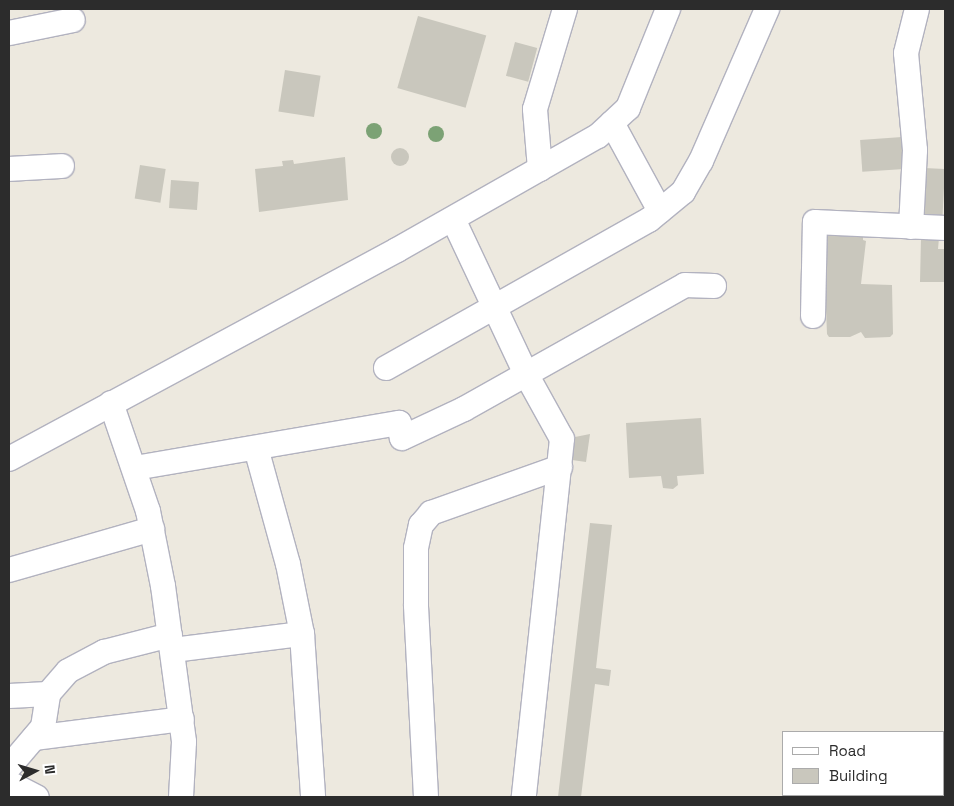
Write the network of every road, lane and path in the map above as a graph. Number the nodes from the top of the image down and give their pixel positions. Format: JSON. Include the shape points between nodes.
{"nodes":[{"id":1,"x":565,"y":9,"type":"edge"},
{"id":2,"x":668,"y":9,"type":"edge"},
{"id":3,"x":767,"y":9,"type":"edge"},
{"id":4,"x":918,"y":9,"type":"edge"},
{"id":5,"x":73,"y":20,"type":"dead end"},
{"id":6,"x":9,"y":34,"type":"edge"},
{"id":7,"x":612,"y":123,"type":"junction"},
{"id":8,"x":62,"y":166,"type":"dead end"},
{"id":9,"x":9,"y":169,"type":"edge"},
{"id":10,"x":540,"y":169,"type":"junction"},
{"id":11,"x":660,"y":211,"type":"junction"},
{"id":12,"x":453,"y":219,"type":"junction"},
{"id":13,"x":911,"y":227,"type":"junction"},
{"id":14,"x":945,"y":228,"type":"edge"},
{"id":15,"x":714,"y":286,"type":"dead end"},
{"id":16,"x":495,"y":307,"type":"junction"},
{"id":17,"x":813,"y":316,"type":"dead end"},
{"id":18,"x":386,"y":368,"type":"dead end"},
{"id":19,"x":526,"y":374,"type":"junction"},
{"id":20,"x":110,"y":403,"type":"junction"},
{"id":21,"x":256,"y":448,"type":"junction"},
{"id":22,"x":9,"y":459,"type":"edge"},
{"id":23,"x":560,"y":467,"type":"junction"},
{"id":24,"x":135,"y":468,"type":"junction"},
{"id":25,"x":152,"y":529,"type":"junction"},
{"id":26,"x":9,"y":570,"type":"edge"},
{"id":27,"x":302,"y":634,"type":"junction"},
{"id":28,"x":172,"y":643,"type":"junction"},
{"id":29,"x":48,"y":694,"type":"junction"},
{"id":30,"x":9,"y":696,"type":"edge"},
{"id":31,"x":182,"y":719,"type":"junction"},
{"id":32,"x":34,"y":738,"type":"junction"},
{"id":33,"x":9,"y":767,"type":"edge"},
{"id":34,"x":9,"y":783,"type":"edge"},
{"id":35,"x":37,"y":797,"type":"edge"},
{"id":36,"x":181,"y":797,"type":"edge"},
{"id":37,"x":313,"y":797,"type":"edge"},
{"id":38,"x":426,"y":797,"type":"edge"},
{"id":39,"x":524,"y":797,"type":"edge"}],
"edges":[{"from":1,"to":10,"type":"street","via":[[535,109]]},
{"from":2,"to":7,"type":"street","via":[[628,108]]},
{"from":3,"to":11,"type":"street","via":[[700,161],[683,192]]},
{"from":4,"to":13,"type":"street","via":[[906,53],[916,150]]},
{"from":5,"to":6,"type":"street"},
{"from":7,"to":10,"type":"street","via":[[598,136]]},
{"from":7,"to":11,"type":"street"},
{"from":8,"to":9,"type":"street"},
{"from":10,"to":12,"type":"street"},
{"from":11,"to":16,"type":"street"},
{"from":12,"to":16,"type":"street"},
{"from":12,"to":20,"type":"street"},
{"from":13,"to":14,"type":"street"},
{"from":13,"to":17,"type":"street","via":[[815,222]]},
{"from":15,"to":19,"type":"street","via":[[684,285]]},
{"from":16,"to":18,"type":"street"},
{"from":16,"to":19,"type":"street"},
{"from":19,"to":21,"type":"street","via":[[464,409],[402,438],[399,423]]},
{"from":19,"to":23,"type":"street","via":[[562,439]]},
{"from":20,"to":22,"type":"street"},
{"from":20,"to":24,"type":"street"},
{"from":21,"to":24,"type":"street"},
{"from":21,"to":27,"type":"street","via":[[288,564]]},
{"from":23,"to":38,"type":"street","via":[[431,514],[421,525],[416,548],[416,606]]},
{"from":23,"to":39,"type":"street"},
{"from":24,"to":25,"type":"street"},
{"from":25,"to":26,"type":"street"},
{"from":25,"to":28,"type":"street"},
{"from":27,"to":28,"type":"street"},
{"from":27,"to":37,"type":"street"},
{"from":28,"to":29,"type":"street","via":[[104,652],[68,671]]},
{"from":28,"to":31,"type":"street"},
{"from":29,"to":30,"type":"street"},
{"from":29,"to":32,"type":"street","via":[[43,727]]},
{"from":31,"to":32,"type":"street"},
{"from":31,"to":36,"type":"street"},
{"from":32,"to":33,"type":"street"},
{"from":34,"to":35,"type":"street"}]}
